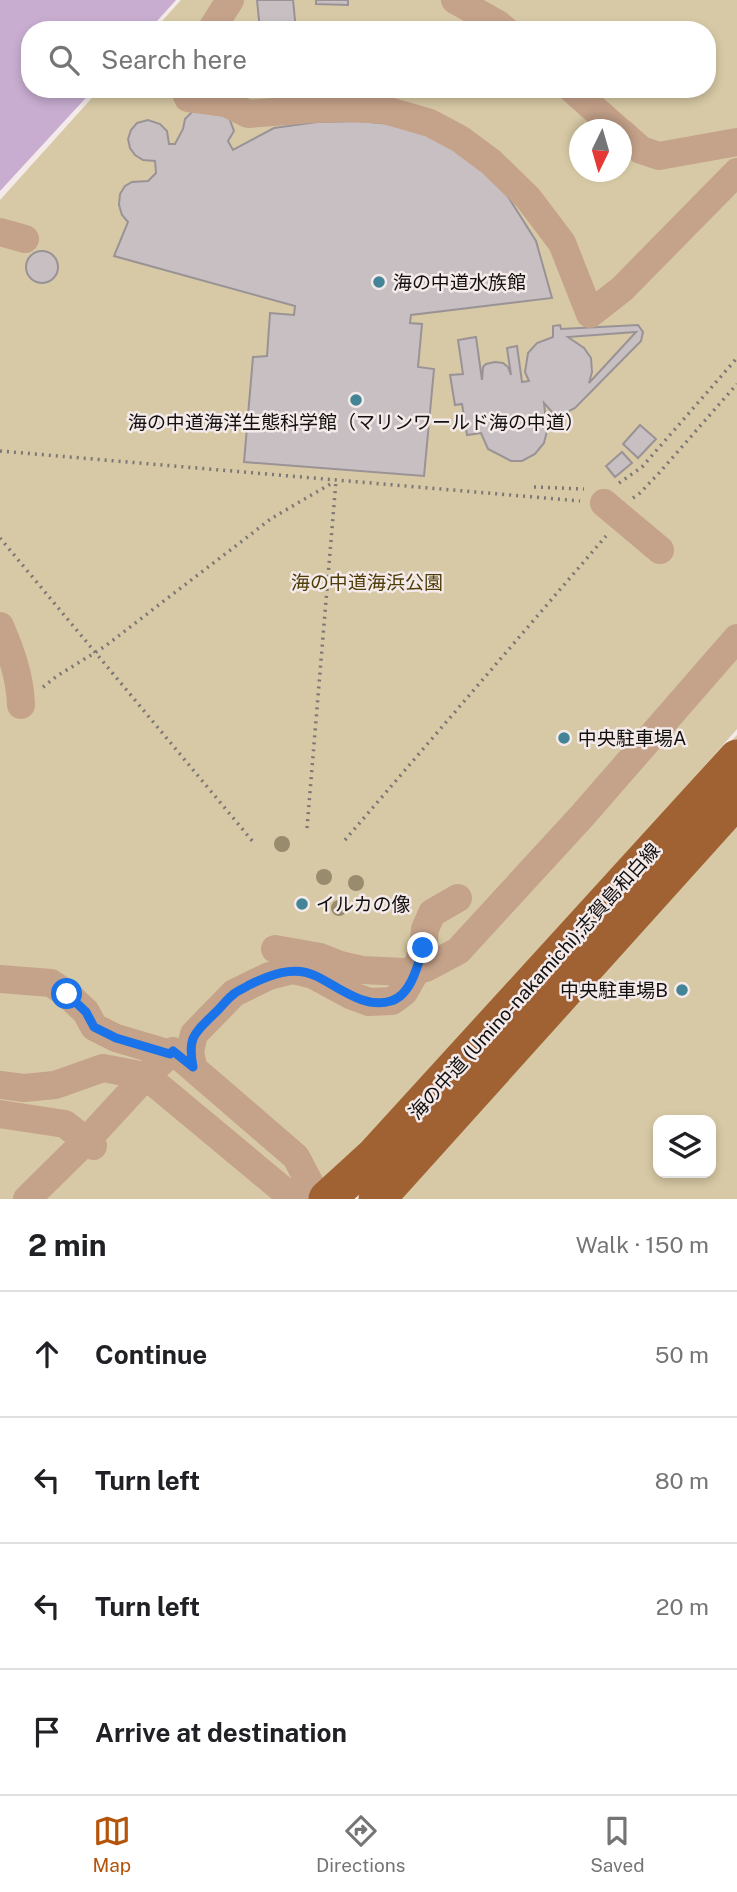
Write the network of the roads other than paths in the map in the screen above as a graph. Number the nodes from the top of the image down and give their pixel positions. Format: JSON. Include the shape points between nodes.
{"nodes":[{"id":1,"x":230,"y":0,"type":"edge"},
{"id":2,"x":455,"y":0,"type":"edge"},
{"id":3,"x":217,"y":21,"type":"edge"},
{"id":4,"x":493,"y":21,"type":"edge"},
{"id":5,"x":188,"y":98,"type":"edge"},
{"id":6,"x":582,"y":98,"type":"edge"},
{"id":7,"x":606,"y":119,"type":"edge"},
{"id":8,"x":632,"y":142,"type":"edge"},
{"id":9,"x":737,"y":142,"type":"edge"},
{"id":10,"x":737,"y":172,"type":"edge"},
{"id":11,"x":607,"y":499,"type":"road end"},
{"id":12,"x":660,"y":550,"type":"dead end"},
{"id":13,"x":0,"y":626,"type":"edge"},
{"id":14,"x":737,"y":638,"type":"edge"},
{"id":15,"x":21,"y":705,"type":"road end"},
{"id":16,"x":737,"y":758,"type":"edge"},
{"id":17,"x":737,"y":799,"type":"edge"},
{"id":18,"x":458,"y":898,"type":"dead end"},
{"id":19,"x":275,"y":949,"type":"dead end"},
{"id":20,"x":416,"y":971,"type":"junction"},
{"id":21,"x":0,"y":979,"type":"edge"},
{"id":22,"x":179,"y":1057,"type":"junction"},
{"id":23,"x":146,"y":1076,"type":"junction"},
{"id":24,"x":0,"y":1085,"type":"edge"},
{"id":25,"x":0,"y":1114,"type":"edge"},
{"id":26,"x":90,"y":1143,"type":"junction"},
{"id":27,"x":27,"y":1199,"type":"edge"},
{"id":28,"x":307,"y":1199,"type":"edge"},
{"id":29,"x":318,"y":1199,"type":"edge"},
{"id":30,"x":327,"y":1199,"type":"edge"},
{"id":31,"x":377,"y":1199,"type":"edge"}],
"edges":[{"from":1,"to":3,"type":"street"},
{"from":2,"to":4,"type":"street"},
{"from":5,"to":10,"type":"street","via":[[226,103],[248,114],[325,108],[384,110],[430,123],[460,139],[528,198],[562,243],[590,314],[622,289]]},
{"from":6,"to":7,"type":"street"},
{"from":8,"to":9,"type":"street","via":[[659,156]]},
{"from":11,"to":12,"type":"street"},
{"from":13,"to":15,"type":"street","via":[[15,663]]},
{"from":14,"to":20,"type":"street","via":[[458,951]]},
{"from":16,"to":30,"type":"main road","name":"海の中道 (Umino-nakamichi);志賀島和白線","via":[[374,1156]]},
{"from":17,"to":31,"type":"main road","name":"海の中道 (Umino-nakamichi);志賀島和白線"},
{"from":18,"to":20,"type":"street","via":[[432,913]]},
{"from":19,"to":20,"type":"street","via":[[362,970]]},
{"from":20,"to":22,"type":"street","via":[[404,992],[392,1001],[369,1002],[313,975],[293,970],[269,976],[234,993],[194,1034],[190,1051]]},
{"from":21,"to":22,"type":"street","via":[[51,983],[86,1012],[94,1027]]},
{"from":22,"to":23,"type":"street"},
{"from":22,"to":29,"type":"street","via":[[296,1157]]},
{"from":23,"to":24,"type":"street","via":[[103,1068],[55,1085]]},
{"from":23,"to":26,"type":"street"},
{"from":23,"to":28,"type":"street","via":[[283,1190]]},
{"from":25,"to":26,"type":"street","via":[[65,1124]]},
{"from":26,"to":27,"type":"street"}]}
